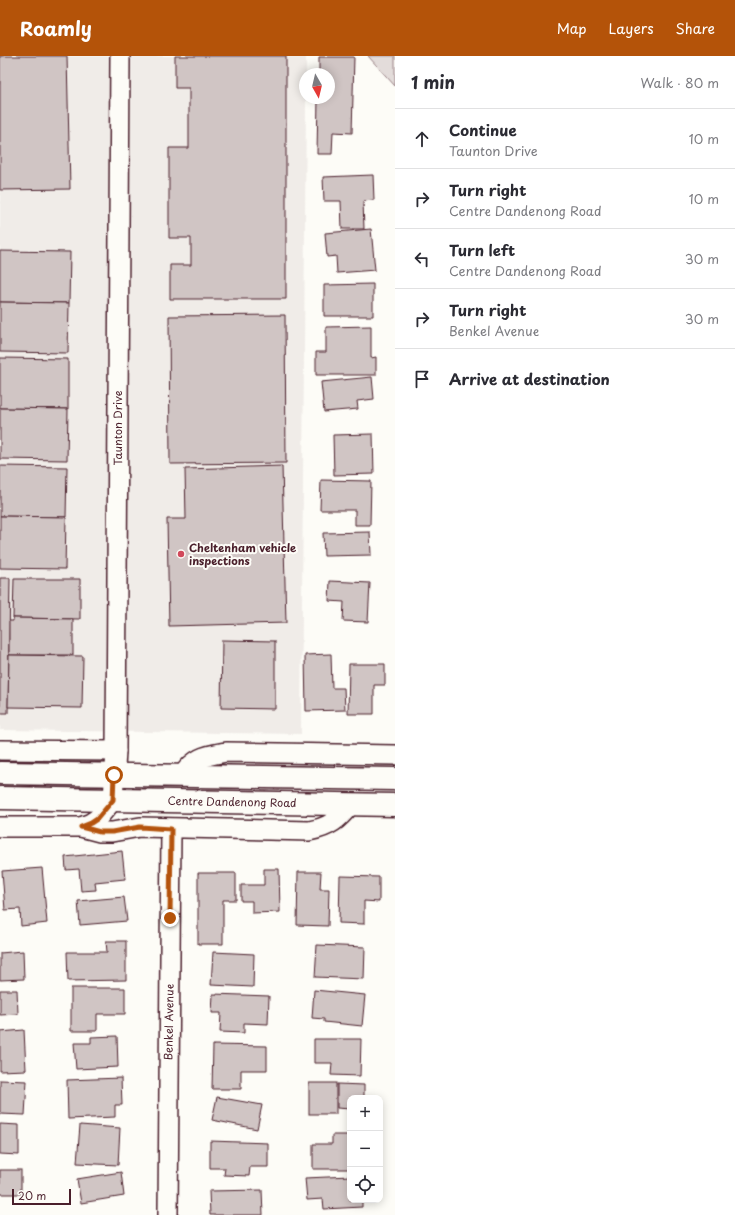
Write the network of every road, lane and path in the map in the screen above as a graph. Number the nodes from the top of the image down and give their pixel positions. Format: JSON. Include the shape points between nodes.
{"nodes":[{"id":1,"x":120,"y":56,"type":"edge"},
{"id":2,"x":0,"y":750,"type":"edge"},
{"id":3,"x":116,"y":751,"type":"junction"},
{"id":4,"x":395,"y":755,"type":"edge"},
{"id":5,"x":0,"y":773,"type":"edge"},
{"id":6,"x":114,"y":775,"type":"junction"},
{"id":7,"x":182,"y":776,"type":"junction"},
{"id":8,"x":395,"y":779,"type":"edge"},
{"id":9,"x":0,"y":798,"type":"edge"},
{"id":10,"x":113,"y":800,"type":"junction"},
{"id":11,"x":351,"y":804,"type":"junction"},
{"id":12,"x":395,"y":805,"type":"edge"},
{"id":13,"x":0,"y":827,"type":"edge"},
{"id":14,"x":81,"y":827,"type":"junction"},
{"id":15,"x":171,"y":829,"type":"junction"},
{"id":16,"x":168,"y":1215,"type":"edge"}],
"edges":[{"from":1,"to":3,"type":"street","name":"Taunton Drive"},
{"from":2,"to":3,"type":"street"},
{"from":3,"to":6,"type":"street","name":"Taunton Drive"},
{"from":4,"to":7,"type":"street","via":[[226,752],[199,759],[190,765]]},
{"from":5,"to":6,"type":"main road"},
{"from":6,"to":7,"type":"main road"},
{"from":6,"to":10,"type":"street","name":"Taunton Drive"},
{"from":7,"to":8,"type":"main road"},
{"from":9,"to":10,"type":"main road","name":"Centre Dandenong Road"},
{"from":10,"to":11,"type":"main road","name":"Centre Dandenong Road"},
{"from":10,"to":14,"type":"street","via":[[97,819]]},
{"from":11,"to":12,"type":"main road","name":"Centre Dandenong Road"},
{"from":11,"to":15,"type":"street","via":[[341,817],[331,824],[309,831]]},
{"from":13,"to":14,"type":"street"},
{"from":14,"to":15,"type":"street","via":[[100,832],[140,827]]},
{"from":15,"to":16,"type":"street","name":"Benkel Avenue"}]}
